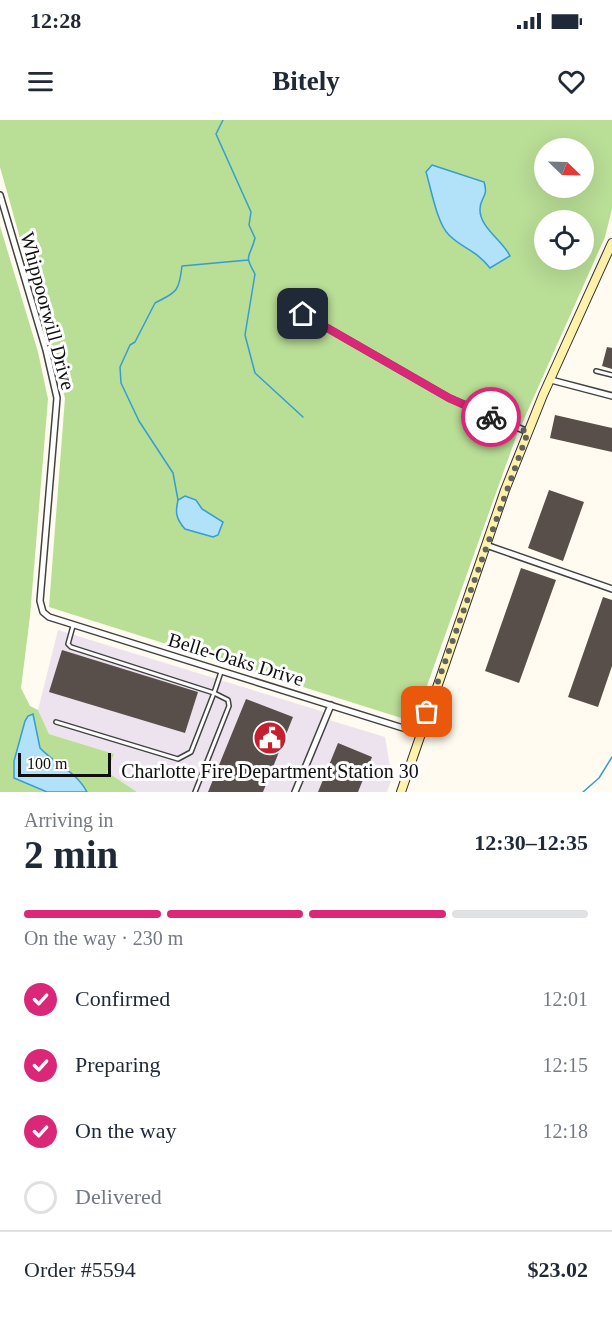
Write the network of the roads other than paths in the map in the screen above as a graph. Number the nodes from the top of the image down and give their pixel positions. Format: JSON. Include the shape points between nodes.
{"nodes":[{"id":1,"x":0,"y":195,"type":"edge"},
{"id":2,"x":612,"y":243,"type":"edge"},
{"id":3,"x":303,"y":314,"type":"dead end"},
{"id":4,"x":596,"y":371,"type":"dead end"},
{"id":5,"x":612,"y":375,"type":"edge"},
{"id":6,"x":551,"y":380,"type":"junction"},
{"id":7,"x":612,"y":396,"type":"edge"},
{"id":8,"x":528,"y":432,"type":"junction"},
{"id":9,"x":486,"y":545,"type":"junction"},
{"id":10,"x":612,"y":589,"type":"edge"},
{"id":11,"x":44,"y":614,"type":"joint"},
{"id":12,"x":74,"y":624,"type":"junction"},
{"id":13,"x":222,"y":670,"type":"junction"},
{"id":14,"x":214,"y":693,"type":"junction"},
{"id":15,"x":331,"y":705,"type":"junction"},
{"id":16,"x":56,"y":722,"type":"dead end"},
{"id":17,"x":419,"y":733,"type":"junction"},
{"id":18,"x":195,"y":792,"type":"edge"},
{"id":19,"x":295,"y":792,"type":"edge"},
{"id":20,"x":401,"y":792,"type":"edge"}],
"edges":[{"from":1,"to":11,"type":"street","name":"Whippoorwill Drive","via":[[57,398],[40,601]]},
{"from":2,"to":6,"type":"street"},
{"from":3,"to":8,"type":"street","via":[[449,398]]},
{"from":4,"to":5,"type":"lane"},
{"from":6,"to":7,"type":"street"},
{"from":6,"to":8,"type":"street"},
{"from":8,"to":9,"type":"street"},
{"from":9,"to":10,"type":"street"},
{"from":9,"to":17,"type":"street"},
{"from":11,"to":12,"type":"street","name":"Belle-Oaks Drive"},
{"from":12,"to":13,"type":"street","name":"Belle-Oaks Drive"},
{"from":12,"to":14,"type":"lane","via":[[68,644],[71,647]]},
{"from":13,"to":14,"type":"lane"},
{"from":13,"to":15,"type":"street","name":"Belle-Oaks Drive"},
{"from":14,"to":16,"type":"lane","via":[[191,752],[178,759]]},
{"from":14,"to":18,"type":"lane","via":[[228,700],[229,706]]},
{"from":15,"to":17,"type":"street","name":"Belle-Oaks Drive"},
{"from":15,"to":19,"type":"street"},
{"from":17,"to":20,"type":"street"}]}
